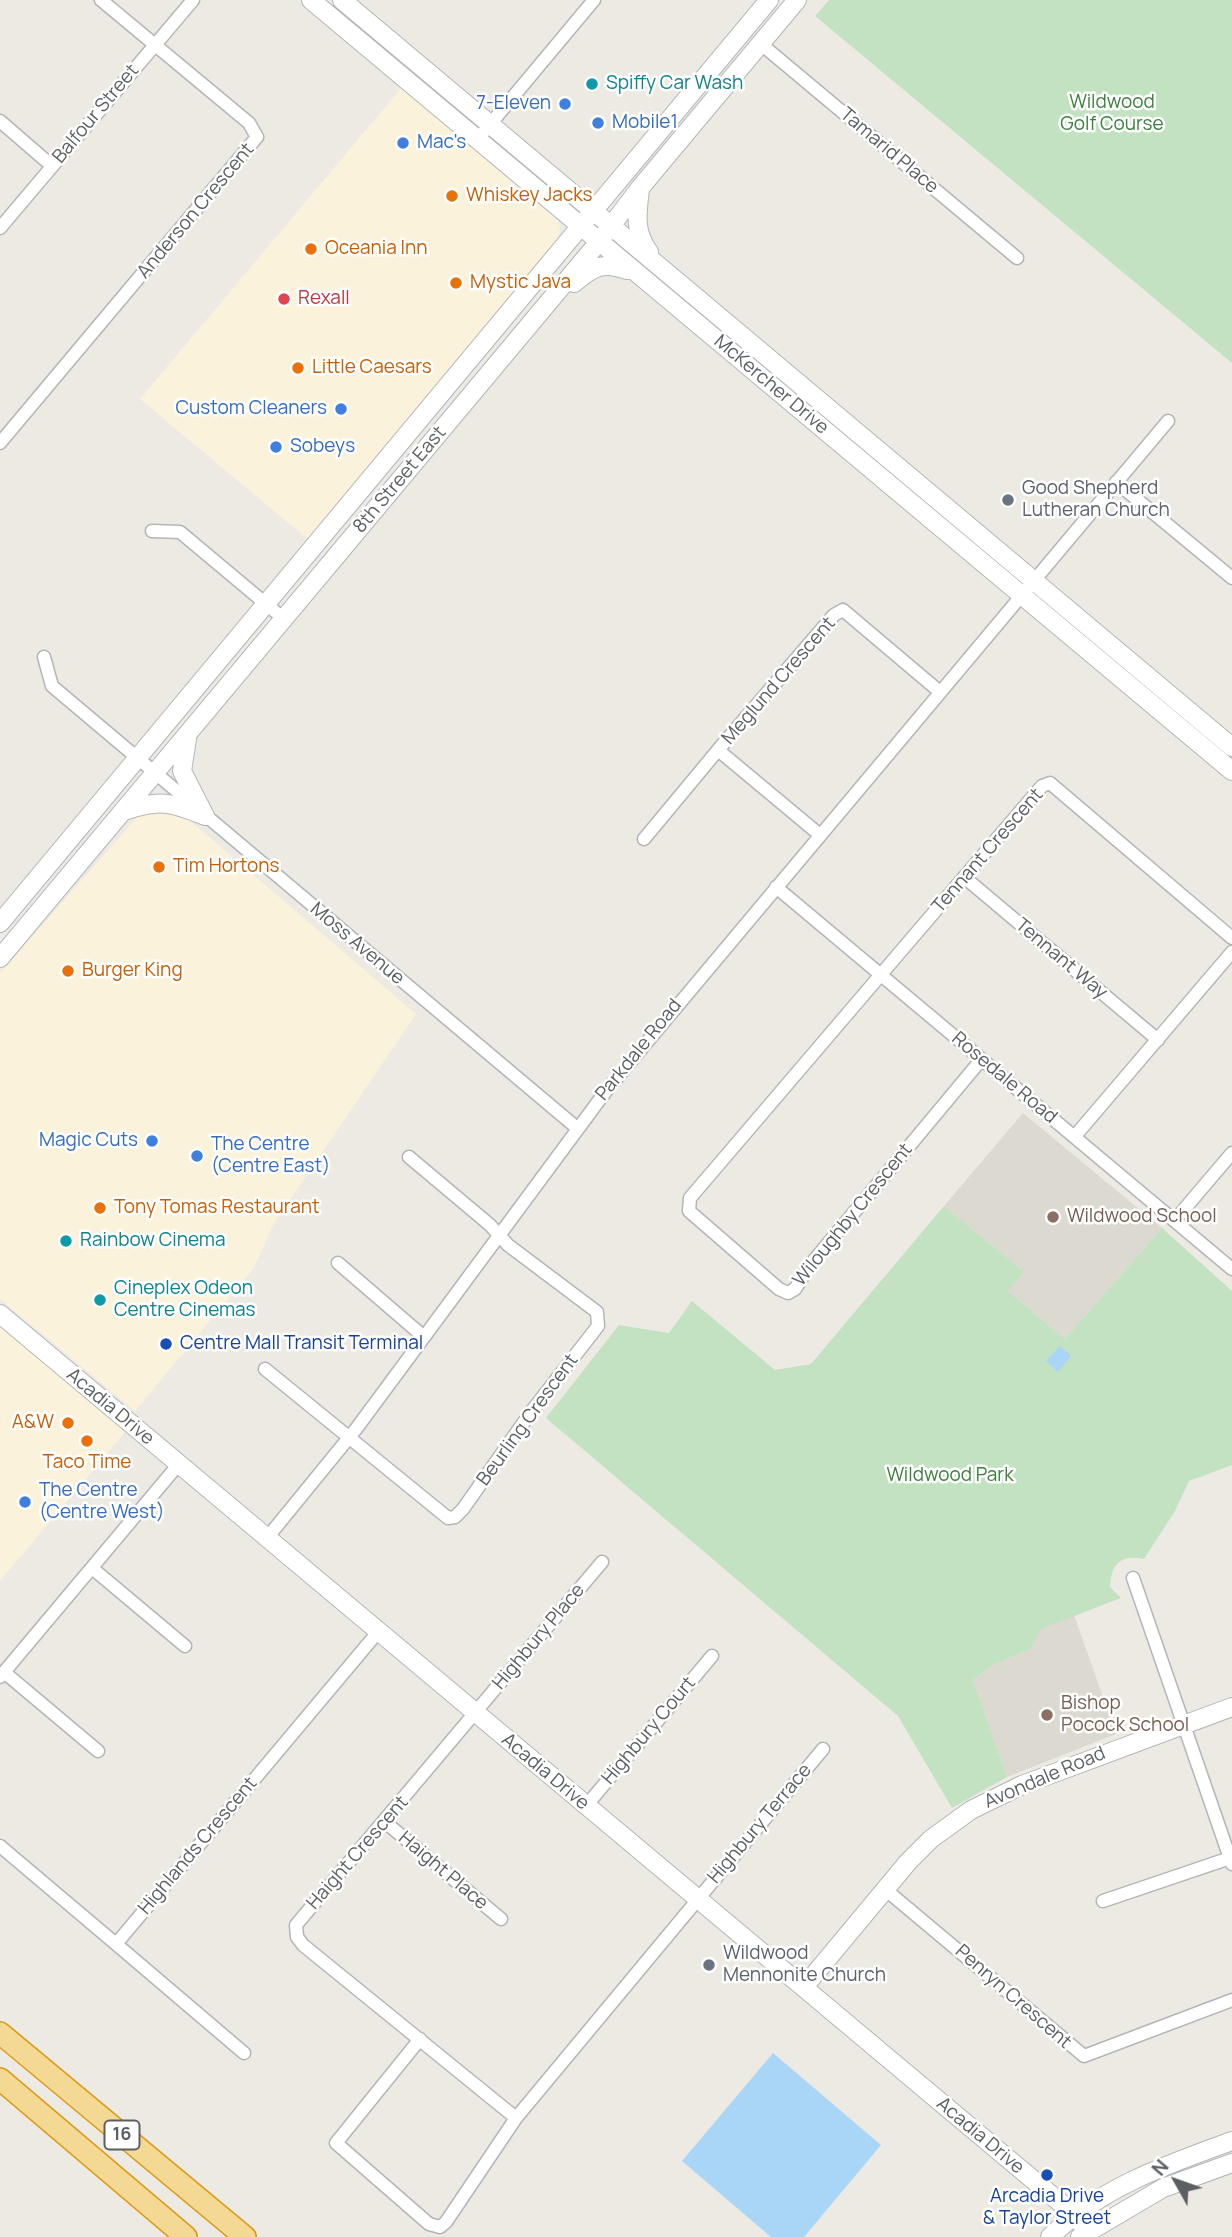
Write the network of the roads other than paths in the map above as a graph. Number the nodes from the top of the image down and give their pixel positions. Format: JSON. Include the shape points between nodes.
{"nodes":[{"id":1,"x":101,"y":0,"type":"edge"},
{"id":2,"x":193,"y":0,"type":"edge"},
{"id":3,"x":311,"y":0,"type":"edge"},
{"id":4,"x":342,"y":0,"type":"edge"},
{"id":5,"x":594,"y":0,"type":"edge"},
{"id":6,"x":769,"y":0,"type":"edge"},
{"id":7,"x":797,"y":0,"type":"edge"},
{"id":8,"x":761,"y":44,"type":"junction"},
{"id":9,"x":155,"y":45,"type":"junction"},
{"id":10,"x":0,"y":121,"type":"edge"},
{"id":11,"x":490,"y":124,"type":"junction"},
{"id":12,"x":477,"y":140,"type":"junction"},
{"id":13,"x":52,"y":166,"type":"junction"},
{"id":14,"x":622,"y":174,"type":"junction"},
{"id":15,"x":562,"y":185,"type":"junction"},
{"id":16,"x":640,"y":188,"type":"junction"},
{"id":17,"x":553,"y":205,"type":"junction"},
{"id":18,"x":593,"y":210,"type":"junction"},
{"id":19,"x":612,"y":226,"type":"junction"},
{"id":20,"x":579,"y":227,"type":"junction"},
{"id":21,"x":0,"y":228,"type":"edge"},
{"id":22,"x":598,"y":243,"type":"junction"},
{"id":23,"x":1017,"y":258,"type":"dead end"},
{"id":24,"x":552,"y":265,"type":"junction"},
{"id":25,"x":660,"y":266,"type":"junction"},
{"id":26,"x":635,"y":273,"type":"junction"},
{"id":27,"x":542,"y":310,"type":"junction"},
{"id":28,"x":1168,"y":421,"type":"dead end"},
{"id":29,"x":0,"y":443,"type":"edge"},
{"id":30,"x":1116,"y":482,"type":"junction"},
{"id":31,"x":152,"y":531,"type":"dead end"},
{"id":32,"x":1232,"y":578,"type":"edge"},
{"id":33,"x":1034,"y":581,"type":"junction"},
{"id":34,"x":1022,"y":595,"type":"junction"},
{"id":35,"x":266,"y":604,"type":"junction"},
{"id":36,"x":284,"y":619,"type":"junction"},
{"id":37,"x":44,"y":657,"type":"dead end"},
{"id":38,"x":940,"y":692,"type":"junction"},
{"id":39,"x":190,"y":732,"type":"junction"},
{"id":40,"x":1232,"y":747,"type":"edge"},
{"id":41,"x":719,"y":750,"type":"junction"},
{"id":42,"x":138,"y":758,"type":"junction"},
{"id":43,"x":1232,"y":771,"type":"edge"},
{"id":44,"x":156,"y":773,"type":"junction"},
{"id":45,"x":124,"y":811,"type":"junction"},
{"id":46,"x":205,"y":816,"type":"junction"},
{"id":47,"x":820,"y":835,"type":"junction"},
{"id":48,"x":644,"y":839,"type":"dead end"},
{"id":49,"x":964,"y":877,"type":"junction"},
{"id":50,"x":776,"y":887,"type":"junction"},
{"id":51,"x":0,"y":923,"type":"edge"},
{"id":52,"x":1232,"y":938,"type":"edge"},
{"id":53,"x":1232,"y":952,"type":"edge"},
{"id":54,"x":0,"y":958,"type":"edge"},
{"id":55,"x":880,"y":975,"type":"junction"},
{"id":56,"x":1158,"y":1040,"type":"junction"},
{"id":57,"x":981,"y":1060,"type":"junction"},
{"id":58,"x":577,"y":1128,"type":"junction"},
{"id":59,"x":1075,"y":1136,"type":"junction"},
{"id":60,"x":1232,"y":1153,"type":"edge"},
{"id":61,"x":409,"y":1157,"type":"dead end"},
{"id":62,"x":1175,"y":1220,"type":"junction"},
{"id":63,"x":499,"y":1235,"type":"junction"},
{"id":64,"x":338,"y":1263,"type":"dead end"},
{"id":65,"x":1232,"y":1269,"type":"edge"},
{"id":66,"x":0,"y":1314,"type":"edge"},
{"id":67,"x":424,"y":1337,"type":"junction"},
{"id":68,"x":265,"y":1369,"type":"dead end"},
{"id":69,"x":349,"y":1438,"type":"junction"},
{"id":70,"x":178,"y":1465,"type":"junction"},
{"id":71,"x":267,"y":1538,"type":"junction"},
{"id":72,"x":602,"y":1562,"type":"dead end"},
{"id":73,"x":92,"y":1568,"type":"junction"},
{"id":74,"x":1133,"y":1578,"type":"dead end"},
{"id":75,"x":378,"y":1632,"type":"junction"},
{"id":76,"x":186,"y":1646,"type":"dead end"},
{"id":77,"x":712,"y":1656,"type":"dead end"},
{"id":78,"x":2,"y":1675,"type":"edge"},
{"id":79,"x":1232,"y":1707,"type":"edge"},
{"id":80,"x":475,"y":1713,"type":"junction"},
{"id":81,"x":1184,"y":1724,"type":"junction"},
{"id":82,"x":823,"y":1749,"type":"dead end"},
{"id":83,"x":98,"y":1751,"type":"dead end"},
{"id":84,"x":586,"y":1806,"type":"junction"},
{"id":85,"x":385,"y":1822,"type":"junction"},
{"id":86,"x":0,"y":1846,"type":"edge"},
{"id":87,"x":1231,"y":1861,"type":"edge"},
{"id":88,"x":886,"y":1890,"type":"junction"},
{"id":89,"x":697,"y":1900,"type":"junction"},
{"id":90,"x":1103,"y":1901,"type":"dead end"},
{"id":91,"x":501,"y":1919,"type":"dead end"},
{"id":92,"x":116,"y":1944,"type":"junction"},
{"id":93,"x":804,"y":1987,"type":"junction"},
{"id":94,"x":1232,"y":2000,"type":"edge"},
{"id":95,"x":0,"y":2033,"type":"edge"},
{"id":96,"x":420,"y":2039,"type":"junction"},
{"id":97,"x":244,"y":2053,"type":"dead end"},
{"id":98,"x":0,"y":2079,"type":"edge"},
{"id":99,"x":516,"y":2118,"type":"junction"},
{"id":100,"x":1232,"y":2141,"type":"edge"},
{"id":101,"x":1232,"y":2163,"type":"edge"},
{"id":102,"x":1074,"y":2216,"type":"junction"},
{"id":103,"x":1084,"y":2234,"type":"edge"},
{"id":104,"x":186,"y":2237,"type":"edge"},
{"id":105,"x":245,"y":2237,"type":"edge"},
{"id":106,"x":1050,"y":2237,"type":"edge"}],
"edges":[{"from":1,"to":9,"type":"street","name":"Anderson Crescent"},
{"from":2,"to":9,"type":"street","name":"Balfour Street"},
{"from":3,"to":12,"type":"main road","name":"McKercher Drive"},
{"from":4,"to":11,"type":"main road","name":"McKercher Drive"},
{"from":5,"to":11,"type":"street"},
{"from":6,"to":14,"type":"main road","name":"8th Street East"},
{"from":7,"to":8,"type":"main road","name":"8th Street East"},
{"from":8,"to":16,"type":"main road","name":"8th Street East"},
{"from":8,"to":23,"type":"street","name":"Tamarid Place"},
{"from":9,"to":13,"type":"street","name":"Balfour Street"},
{"from":9,"to":29,"type":"street","name":"Anderson Crescent","via":[[249,123],[257,136]]},
{"from":10,"to":13,"type":"street"},
{"from":11,"to":12,"type":"street"},
{"from":11,"to":15,"type":"main road","name":"McKercher Drive"},
{"from":12,"to":17,"type":"main road","name":"McKercher Drive"},
{"from":13,"to":21,"type":"street","name":"Balfour Street"},
{"from":14,"to":15,"type":"main road","via":[[598,189]]},
{"from":14,"to":18,"type":"main road","name":"8th Street East"},
{"from":15,"to":18,"type":"main road","name":"McKercher Drive"},
{"from":16,"to":19,"type":"main road","name":"8th Street East"},
{"from":16,"to":25,"type":"main road","via":[[636,222],[641,241]]},
{"from":17,"to":20,"type":"main road","name":"McKercher Drive"},
{"from":17,"to":24,"type":"main road","via":[[560,226]]},
{"from":18,"to":19,"type":"main road","name":"McKercher Drive"},
{"from":18,"to":20,"type":"main road","name":"8th Street East"},
{"from":19,"to":22,"type":"main road","name":"8th Street East"},
{"from":19,"to":25,"type":"main road","name":"McKercher Drive"},
{"from":20,"to":22,"type":"main road","name":"McKercher Drive"},
{"from":20,"to":24,"type":"main road","name":"8th Street East"},
{"from":22,"to":26,"type":"main road","name":"McKercher Drive"},
{"from":22,"to":27,"type":"main road","name":"8th Street East"},
{"from":24,"to":35,"type":"main road","name":"8th Street East"},
{"from":25,"to":33,"type":"main road","name":"McKercher Drive"},
{"from":26,"to":27,"type":"main road","via":[[610,264],[591,269]]},
{"from":26,"to":34,"type":"main road","name":"McKercher Drive"},
{"from":27,"to":36,"type":"main road","name":"8th Street East"},
{"from":28,"to":30,"type":"street","name":"Parkdale Road"},
{"from":30,"to":32,"type":"street"},
{"from":30,"to":33,"type":"street","name":"Parkdale Road"},
{"from":31,"to":35,"type":"street","via":[[180,532]]},
{"from":33,"to":34,"type":"street","name":"Parkdale Road"},
{"from":33,"to":40,"type":"main road","name":"McKercher Drive"},
{"from":34,"to":38,"type":"street","name":"Parkdale Road"},
{"from":34,"to":43,"type":"main road","name":"McKercher Drive"},
{"from":35,"to":36,"type":"street"},
{"from":35,"to":42,"type":"main road","name":"8th Street East"},
{"from":36,"to":39,"type":"main road","name":"8th Street East"},
{"from":37,"to":42,"type":"street","name":"Moss Avenue","via":[[52,686]]},
{"from":38,"to":41,"type":"street","name":"Meglund Crescent","via":[[843,610]]},
{"from":38,"to":47,"type":"street","name":"Parkdale Road"},
{"from":39,"to":44,"type":"main road","name":"8th Street East"},
{"from":39,"to":46,"type":"main road","via":[[182,771]]},
{"from":41,"to":47,"type":"street","name":"Meglund Crescent"},
{"from":41,"to":48,"type":"street"},
{"from":42,"to":44,"type":"street","name":"Moss Avenue"},
{"from":42,"to":51,"type":"main road","name":"8th Street East"},
{"from":44,"to":45,"type":"main road","name":"8th Street East"},
{"from":44,"to":46,"type":"street","name":"Moss Avenue"},
{"from":45,"to":46,"type":"main road","via":[[162,802]]},
{"from":45,"to":54,"type":"main road","name":"8th Street East"},
{"from":46,"to":58,"type":"street","name":"Moss Avenue"},
{"from":47,"to":50,"type":"street","name":"Parkdale Road"},
{"from":49,"to":52,"type":"street","name":"Tennant Crescent","via":[[1042,786],[1050,783]]},
{"from":49,"to":55,"type":"street","name":"Tennant Crescent"},
{"from":49,"to":56,"type":"street","name":"Tennant Way"},
{"from":50,"to":55,"type":"street","name":"Rosedale Road"},
{"from":50,"to":58,"type":"street","name":"Parkdale Road"},
{"from":53,"to":56,"type":"street"},
{"from":55,"to":57,"type":"street","name":"Rosedale Road"},
{"from":55,"to":57,"type":"street","name":"Wiloughby Crescent","via":[[690,1198],[689,1212],[697,1221],[788,1293]]},
{"from":56,"to":59,"type":"street"},
{"from":57,"to":59,"type":"street","name":"Rosedale Road"},
{"from":58,"to":63,"type":"street","name":"Parkdale Road"},
{"from":59,"to":62,"type":"street","name":"Rosedale Road"},
{"from":60,"to":62,"type":"street"},
{"from":61,"to":63,"type":"street"},
{"from":62,"to":65,"type":"street","name":"Rosedale Road"},
{"from":63,"to":67,"type":"street","name":"Parkdale Road"},
{"from":63,"to":69,"type":"street","name":"Beurling Crescent","via":[[597,1312],[598,1326],[455,1517],[442,1516]]},
{"from":64,"to":67,"type":"street"},
{"from":66,"to":70,"type":"main road","name":"Acadia Drive"},
{"from":67,"to":69,"type":"street","name":"Parkdale Road"},
{"from":68,"to":69,"type":"street"},
{"from":69,"to":71,"type":"street","name":"Parkdale Road"},
{"from":70,"to":71,"type":"main road","name":"Acadia Drive"},
{"from":70,"to":73,"type":"street"},
{"from":71,"to":75,"type":"main road","name":"Acadia Drive"},
{"from":72,"to":80,"type":"street","name":"Highbury Place"},
{"from":73,"to":76,"type":"street"},
{"from":73,"to":78,"type":"street"},
{"from":74,"to":81,"type":"street"},
{"from":75,"to":80,"type":"main road","name":"Acadia Drive"},
{"from":75,"to":92,"type":"street","name":"Highlands Crescent"},
{"from":77,"to":84,"type":"street","name":"Highbury Court"},
{"from":78,"to":83,"type":"street"},
{"from":79,"to":81,"type":"main road","name":"Avondale Road"},
{"from":80,"to":84,"type":"main road","name":"Acadia Drive"},
{"from":80,"to":85,"type":"street","name":"Haight Crescent"},
{"from":81,"to":87,"type":"street"},
{"from":81,"to":88,"type":"main road","name":"Avondale Road","via":[[1022,1785],[971,1810],[930,1839]]},
{"from":82,"to":89,"type":"street","name":"Highbury Terrace"},
{"from":84,"to":89,"type":"main road","name":"Acadia Drive"},
{"from":85,"to":91,"type":"street","name":"Haight Place"},
{"from":85,"to":96,"type":"street","name":"Haight Crescent","via":[[295,1931],[303,1945]]},
{"from":86,"to":92,"type":"street"},
{"from":87,"to":90,"type":"street"},
{"from":88,"to":93,"type":"main road","name":"Avondale Road"},
{"from":88,"to":94,"type":"street","name":"Penryn Crescent","via":[[1084,2056]]},
{"from":89,"to":93,"type":"main road","name":"Acadia Drive"},
{"from":89,"to":99,"type":"street"},
{"from":92,"to":97,"type":"street"},
{"from":93,"to":102,"type":"main road","name":"Acadia Drive"},
{"from":95,"to":105,"type":"highway","number":"16"},
{"from":96,"to":99,"type":"street","name":"Haight Crescent"},
{"from":96,"to":99,"type":"street","via":[[336,2143],[429,2224],[440,2227],[446,2222]]},
{"from":98,"to":104,"type":"highway","number":"16"},
{"from":100,"to":102,"type":"main road","via":[[1154,2169],[1111,2190]]},
{"from":101,"to":103,"type":"main road","via":[[1163,2189]]},
{"from":102,"to":103,"type":"main road","name":"Acadia Drive"},
{"from":102,"to":106,"type":"main road"}]}
